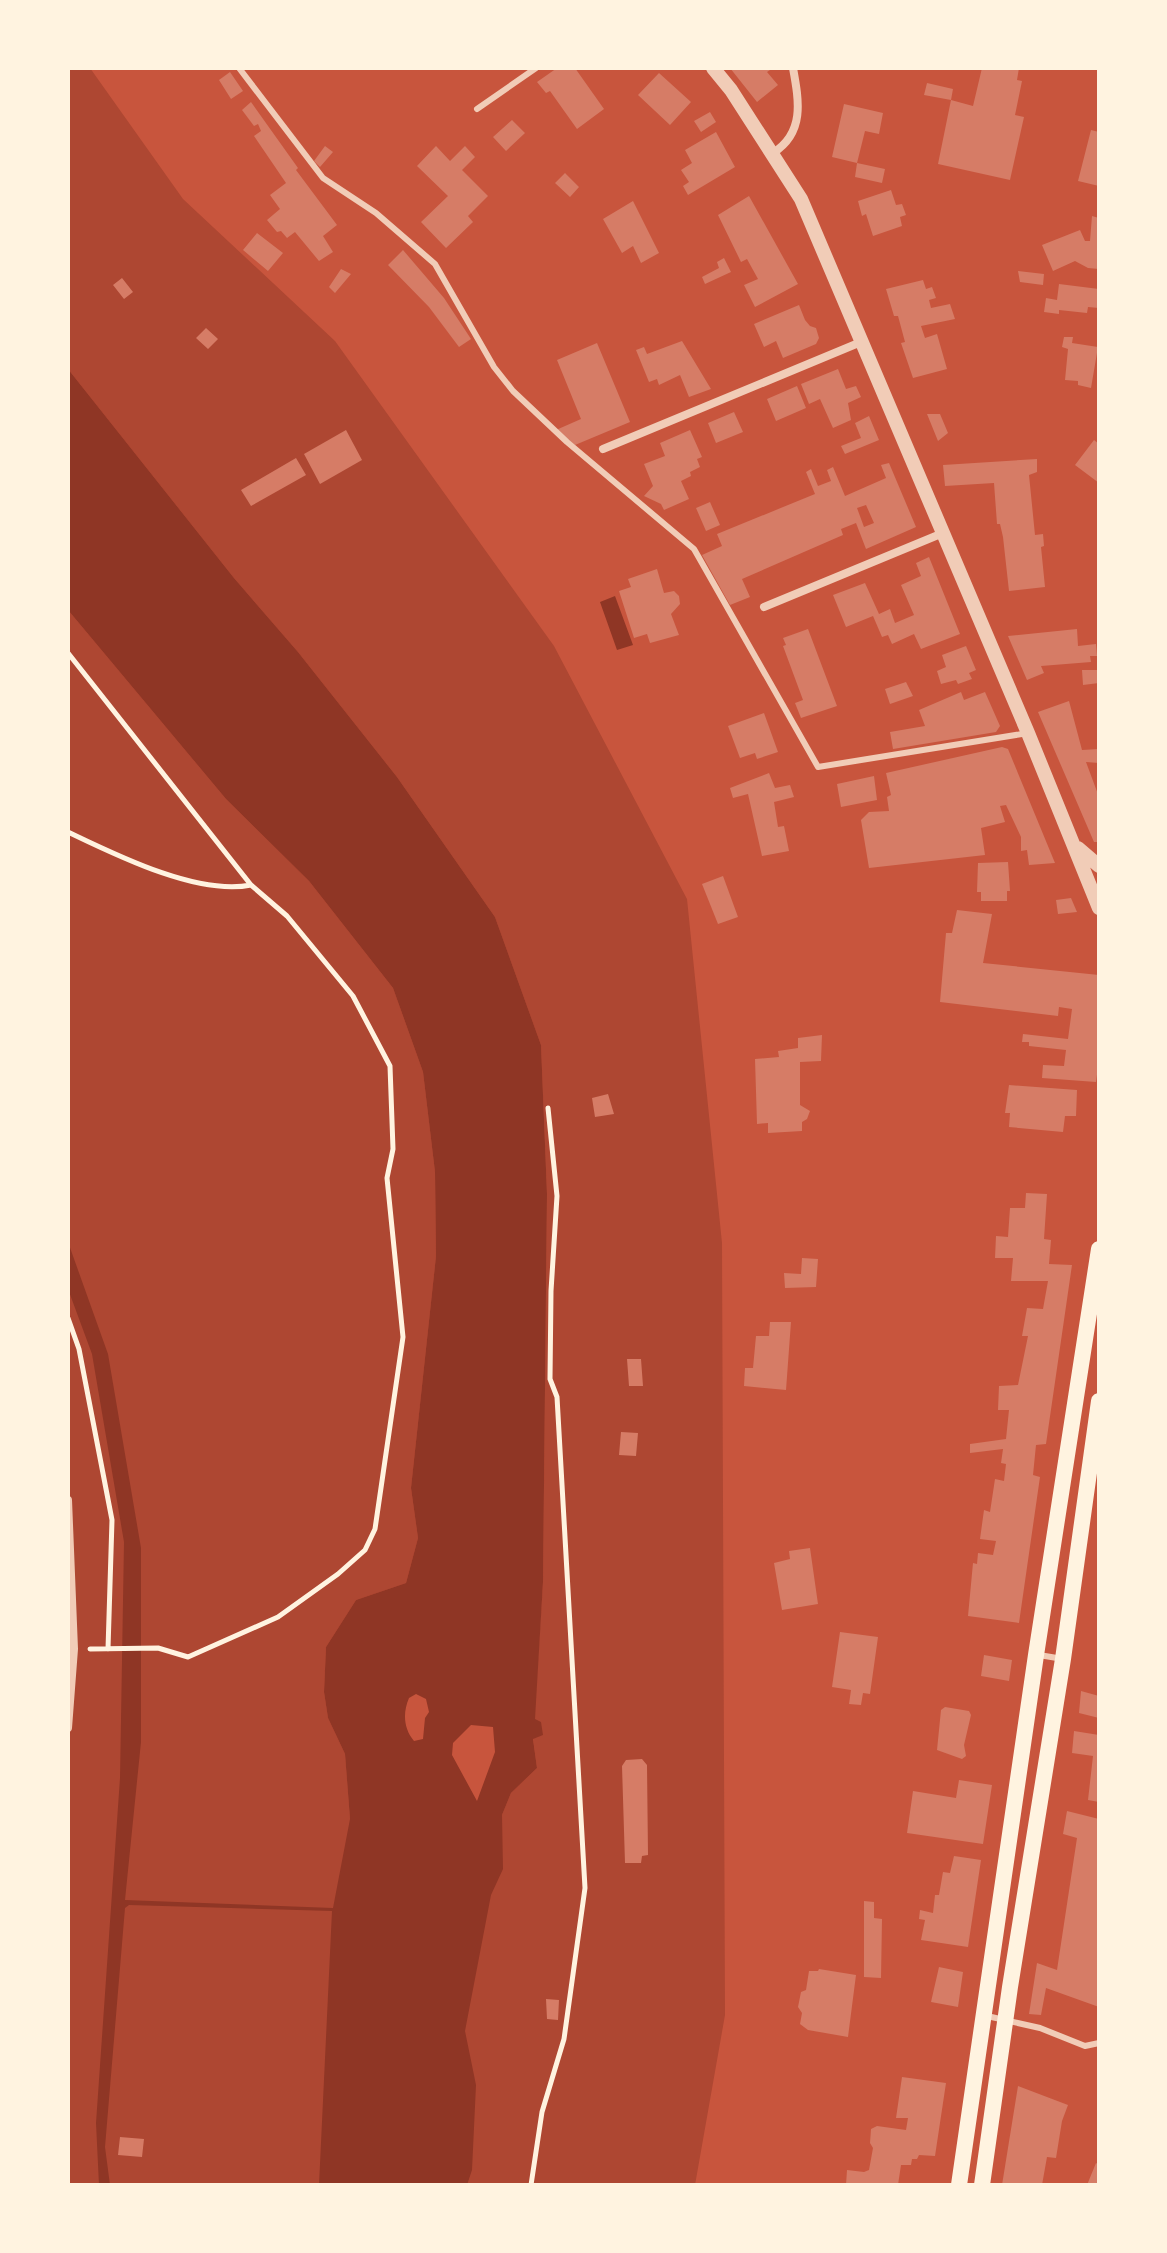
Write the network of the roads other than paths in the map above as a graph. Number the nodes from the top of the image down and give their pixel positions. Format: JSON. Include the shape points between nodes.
{"nodes":[{"id":1,"x":239,"y":68,"type":"edge"},
{"id":2,"x":536,"y":68,"type":"edge"},
{"id":3,"x":713,"y":68,"type":"edge"},
{"id":4,"x":793,"y":68,"type":"edge"},
{"id":5,"x":477,"y":109,"type":"dead end"},
{"id":6,"x":773,"y":153,"type":"junction"},
{"id":7,"x":861,"y":342,"type":"junction"},
{"id":8,"x":603,"y":449,"type":"dead end"},
{"id":9,"x":943,"y":533,"type":"junction"},
{"id":10,"x":764,"y":607,"type":"dead end"},
{"id":11,"x":1028,"y":733,"type":"junction"},
{"id":12,"x":1075,"y":845,"type":"junction"},
{"id":13,"x":1099,"y":866,"type":"edge"},
{"id":14,"x":1099,"y":908,"type":"edge"},
{"id":15,"x":1099,"y":1249,"type":"edge"},
{"id":16,"x":1099,"y":1401,"type":"edge"},
{"id":17,"x":1063,"y":1478,"type":"junction"},
{"id":18,"x":1087,"y":1483,"type":"junction"},
{"id":19,"x":68,"y":1500,"type":"edge"},
{"id":20,"x":1036,"y":1655,"type":"junction"},
{"id":21,"x":1063,"y":1659,"type":"junction"},
{"id":22,"x":68,"y":1728,"type":"edge"},
{"id":23,"x":996,"y":1931,"type":"junction"},
{"id":24,"x":1019,"y":1936,"type":"junction"},
{"id":25,"x":983,"y":2016,"type":"junction"},
{"id":26,"x":1005,"y":2019,"type":"junction"},
{"id":27,"x":1099,"y":2043,"type":"edge"},
{"id":28,"x":960,"y":2183,"type":"edge"},
{"id":29,"x":982,"y":2185,"type":"edge"}],
"edges":[{"from":1,"to":11,"type":"lane","via":[[323,178],[376,213],[435,264],[513,391],[694,549],[818,767]]},
{"from":2,"to":5,"type":"lane"},
{"from":3,"to":6,"type":"street"},
{"from":4,"to":6,"type":"street","via":[[797,125]]},
{"from":6,"to":7,"type":"street","via":[[801,199]]},
{"from":7,"to":8,"type":"street"},
{"from":7,"to":9,"type":"street"},
{"from":9,"to":10,"type":"street"},
{"from":9,"to":11,"type":"street"},
{"from":11,"to":12,"type":"street"},
{"from":12,"to":13,"type":"street"},
{"from":12,"to":14,"type":"street"},
{"from":15,"to":17,"type":"main road"},
{"from":16,"to":18,"type":"main road"},
{"from":17,"to":18,"type":"lane"},
{"from":17,"to":20,"type":"main road"},
{"from":18,"to":21,"type":"main road"},
{"from":19,"to":22,"type":"street","via":[[74,1649]]},
{"from":20,"to":21,"type":"lane"},
{"from":20,"to":23,"type":"main road"},
{"from":21,"to":24,"type":"main road"},
{"from":23,"to":24,"type":"lane"},
{"from":23,"to":25,"type":"main road"},
{"from":24,"to":26,"type":"main road"},
{"from":25,"to":26,"type":"lane"},
{"from":25,"to":28,"type":"main road"},
{"from":26,"to":27,"type":"lane","via":[[1085,2046]]},
{"from":26,"to":29,"type":"main road"},
{"from":28,"to":29,"type":"lane"}]}
